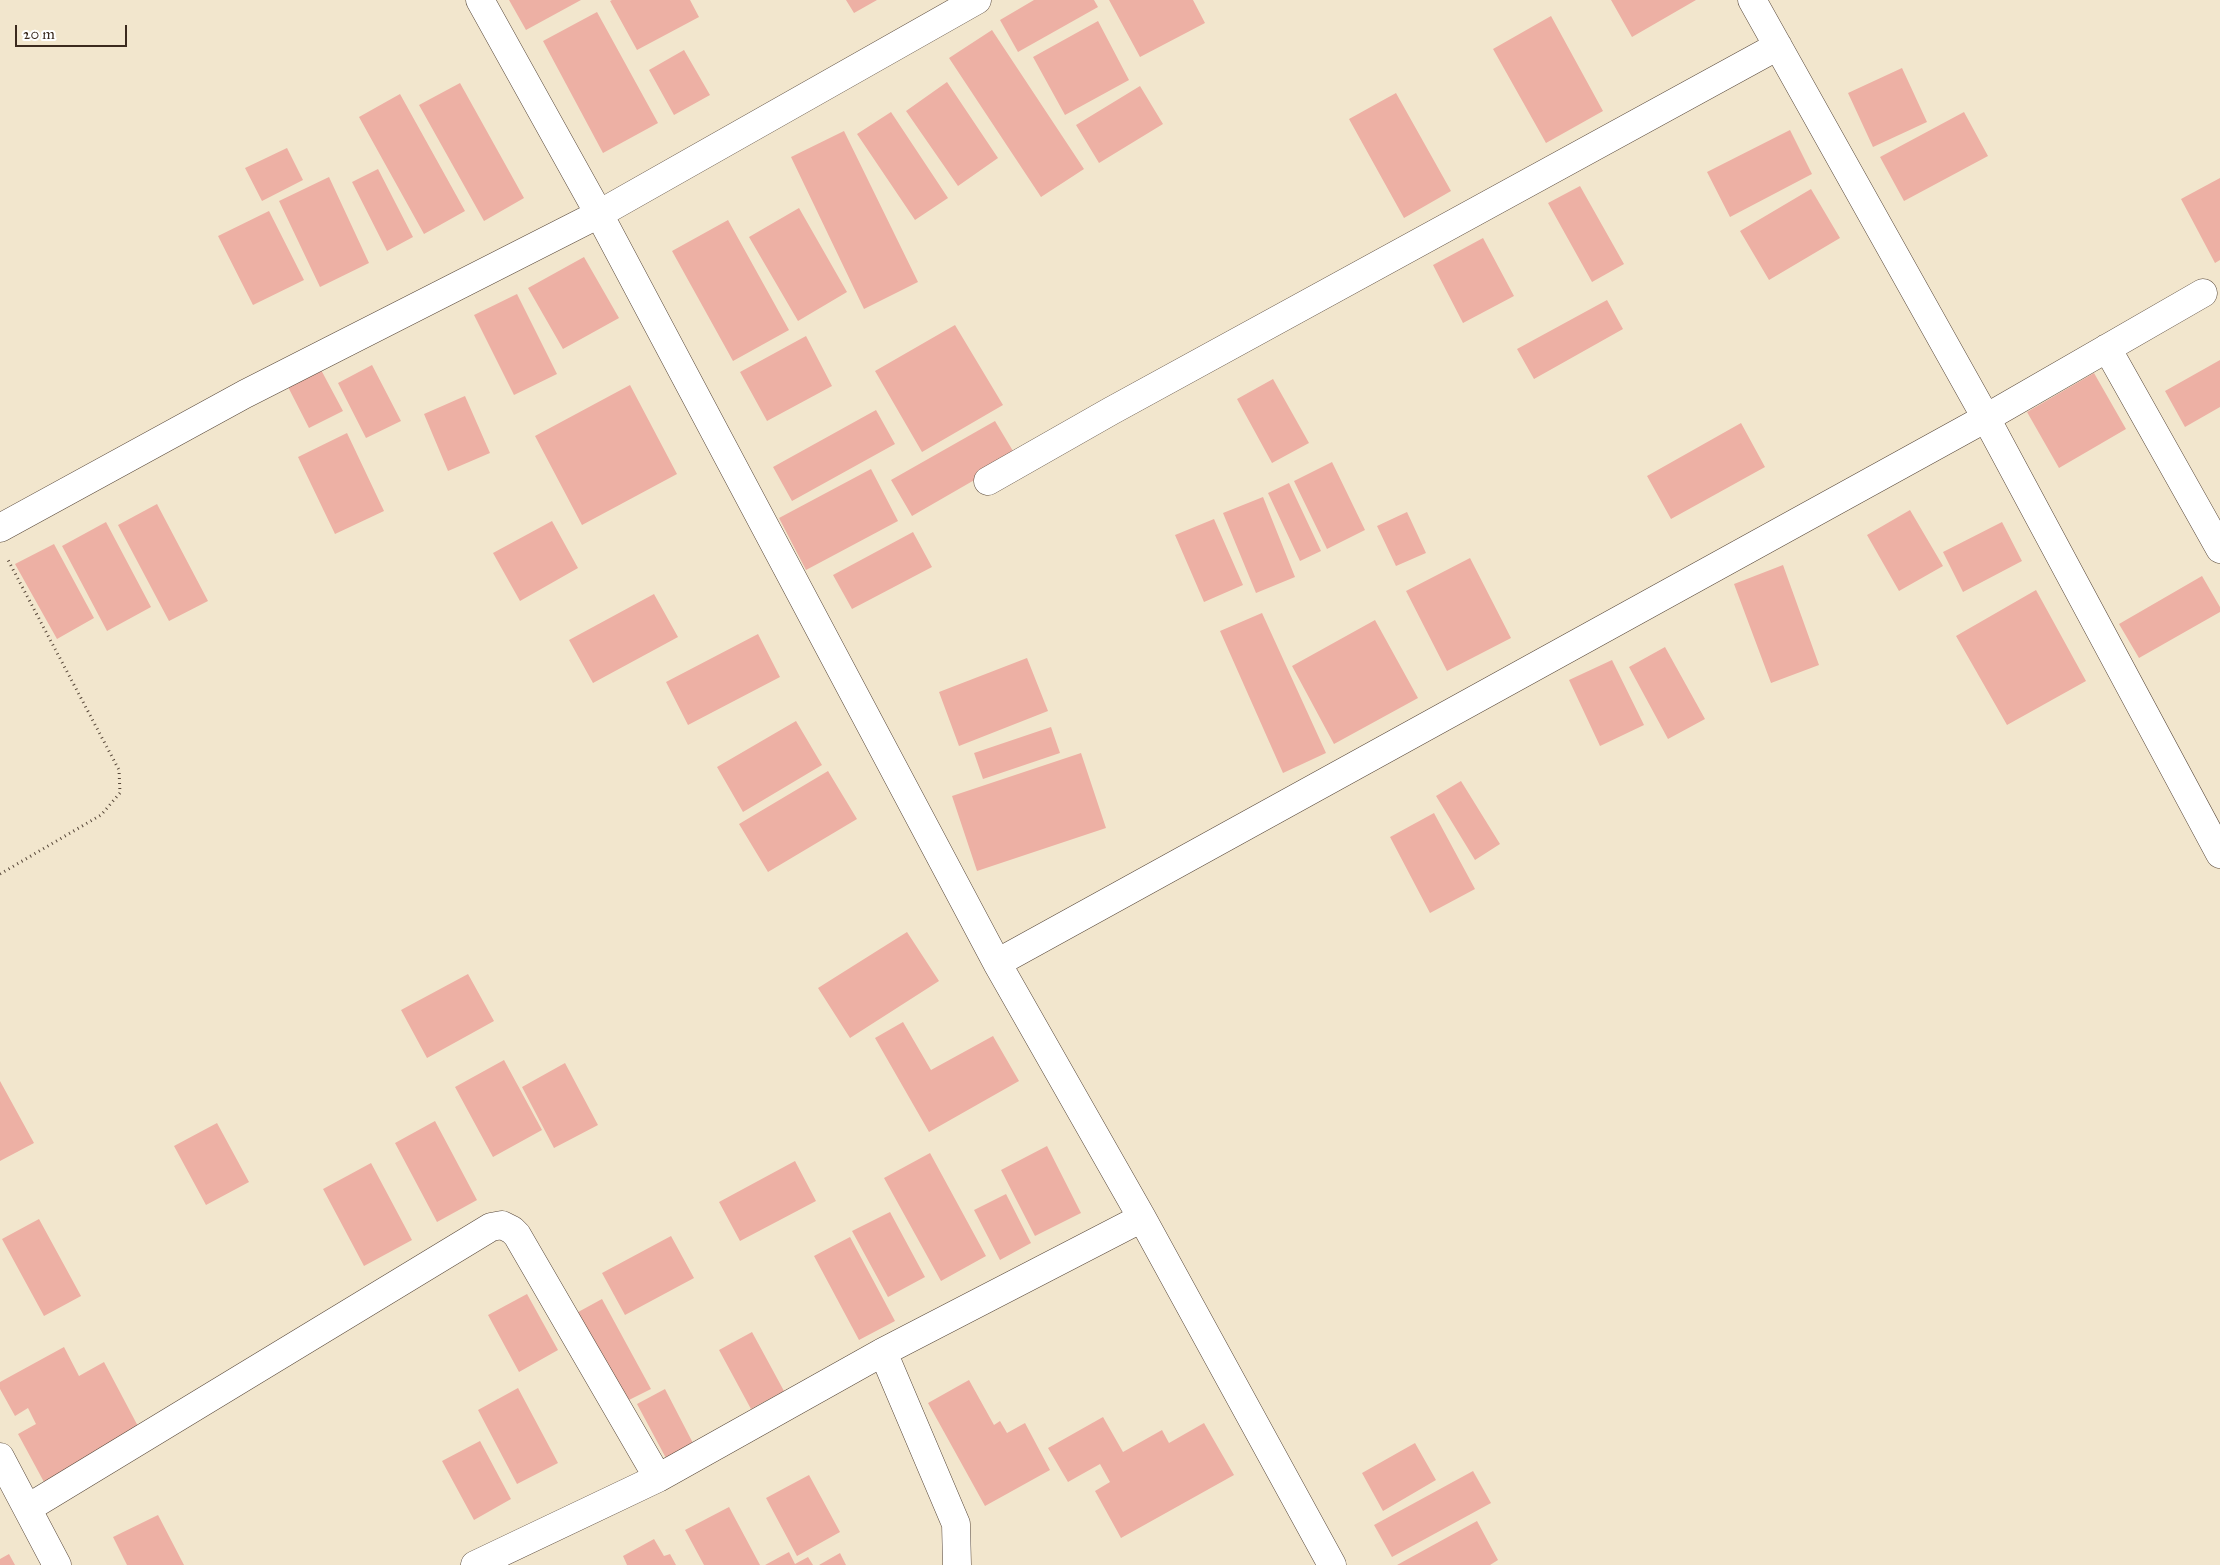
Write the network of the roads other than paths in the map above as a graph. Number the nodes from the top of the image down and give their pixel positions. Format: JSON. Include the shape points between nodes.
{"nodes":[{"id":1,"x":480,"y":0,"type":"edge"},
{"id":2,"x":977,"y":0,"type":"edge"},
{"id":3,"x":1752,"y":0,"type":"edge"},
{"id":4,"x":1778,"y":46,"type":"junction"},
{"id":5,"x":598,"y":214,"type":"junction"},
{"id":6,"x":2203,"y":293,"type":"dead end"},
{"id":7,"x":2107,"y":348,"type":"junction"},
{"id":8,"x":1986,"y":418,"type":"junction"},
{"id":9,"x":988,"y":481,"type":"dead end"},
{"id":10,"x":2,"y":541,"type":"edge"},
{"id":11,"x":2220,"y":549,"type":"edge"},
{"id":12,"x":2220,"y":854,"type":"edge"},
{"id":13,"x":997,"y":963,"type":"junction"},
{"id":14,"x":1142,"y":1218,"type":"junction"},
{"id":15,"x":883,"y":1352,"type":"junction"},
{"id":16,"x":0,"y":1457,"type":"edge"},
{"id":17,"x":658,"y":1478,"type":"junction"},
{"id":18,"x":28,"y":1508,"type":"junction"},
{"id":19,"x":957,"y":1556,"type":"edge"},
{"id":20,"x":56,"y":1565,"type":"edge"},
{"id":21,"x":475,"y":1565,"type":"edge"},
{"id":22,"x":1332,"y":1565,"type":"edge"}],
"edges":[{"from":1,"to":5,"type":"street"},
{"from":2,"to":5,"type":"street"},
{"from":3,"to":4,"type":"street"},
{"from":4,"to":8,"type":"street"},
{"from":4,"to":9,"type":"street"},
{"from":5,"to":10,"type":"street","via":[[245,394]]},
{"from":5,"to":13,"type":"street"},
{"from":6,"to":7,"type":"street"},
{"from":7,"to":8,"type":"street"},
{"from":7,"to":11,"type":"street"},
{"from":8,"to":12,"type":"street"},
{"from":8,"to":13,"type":"street"},
{"from":13,"to":14,"type":"street"},
{"from":14,"to":15,"type":"street"},
{"from":14,"to":22,"type":"street"},
{"from":15,"to":17,"type":"street"},
{"from":15,"to":19,"type":"street","via":[[956,1524]]},
{"from":16,"to":18,"type":"street"},
{"from":17,"to":18,"type":"street","via":[[516,1235],[502,1225],[491,1227]]},
{"from":17,"to":21,"type":"street"},
{"from":18,"to":20,"type":"street"}]}
